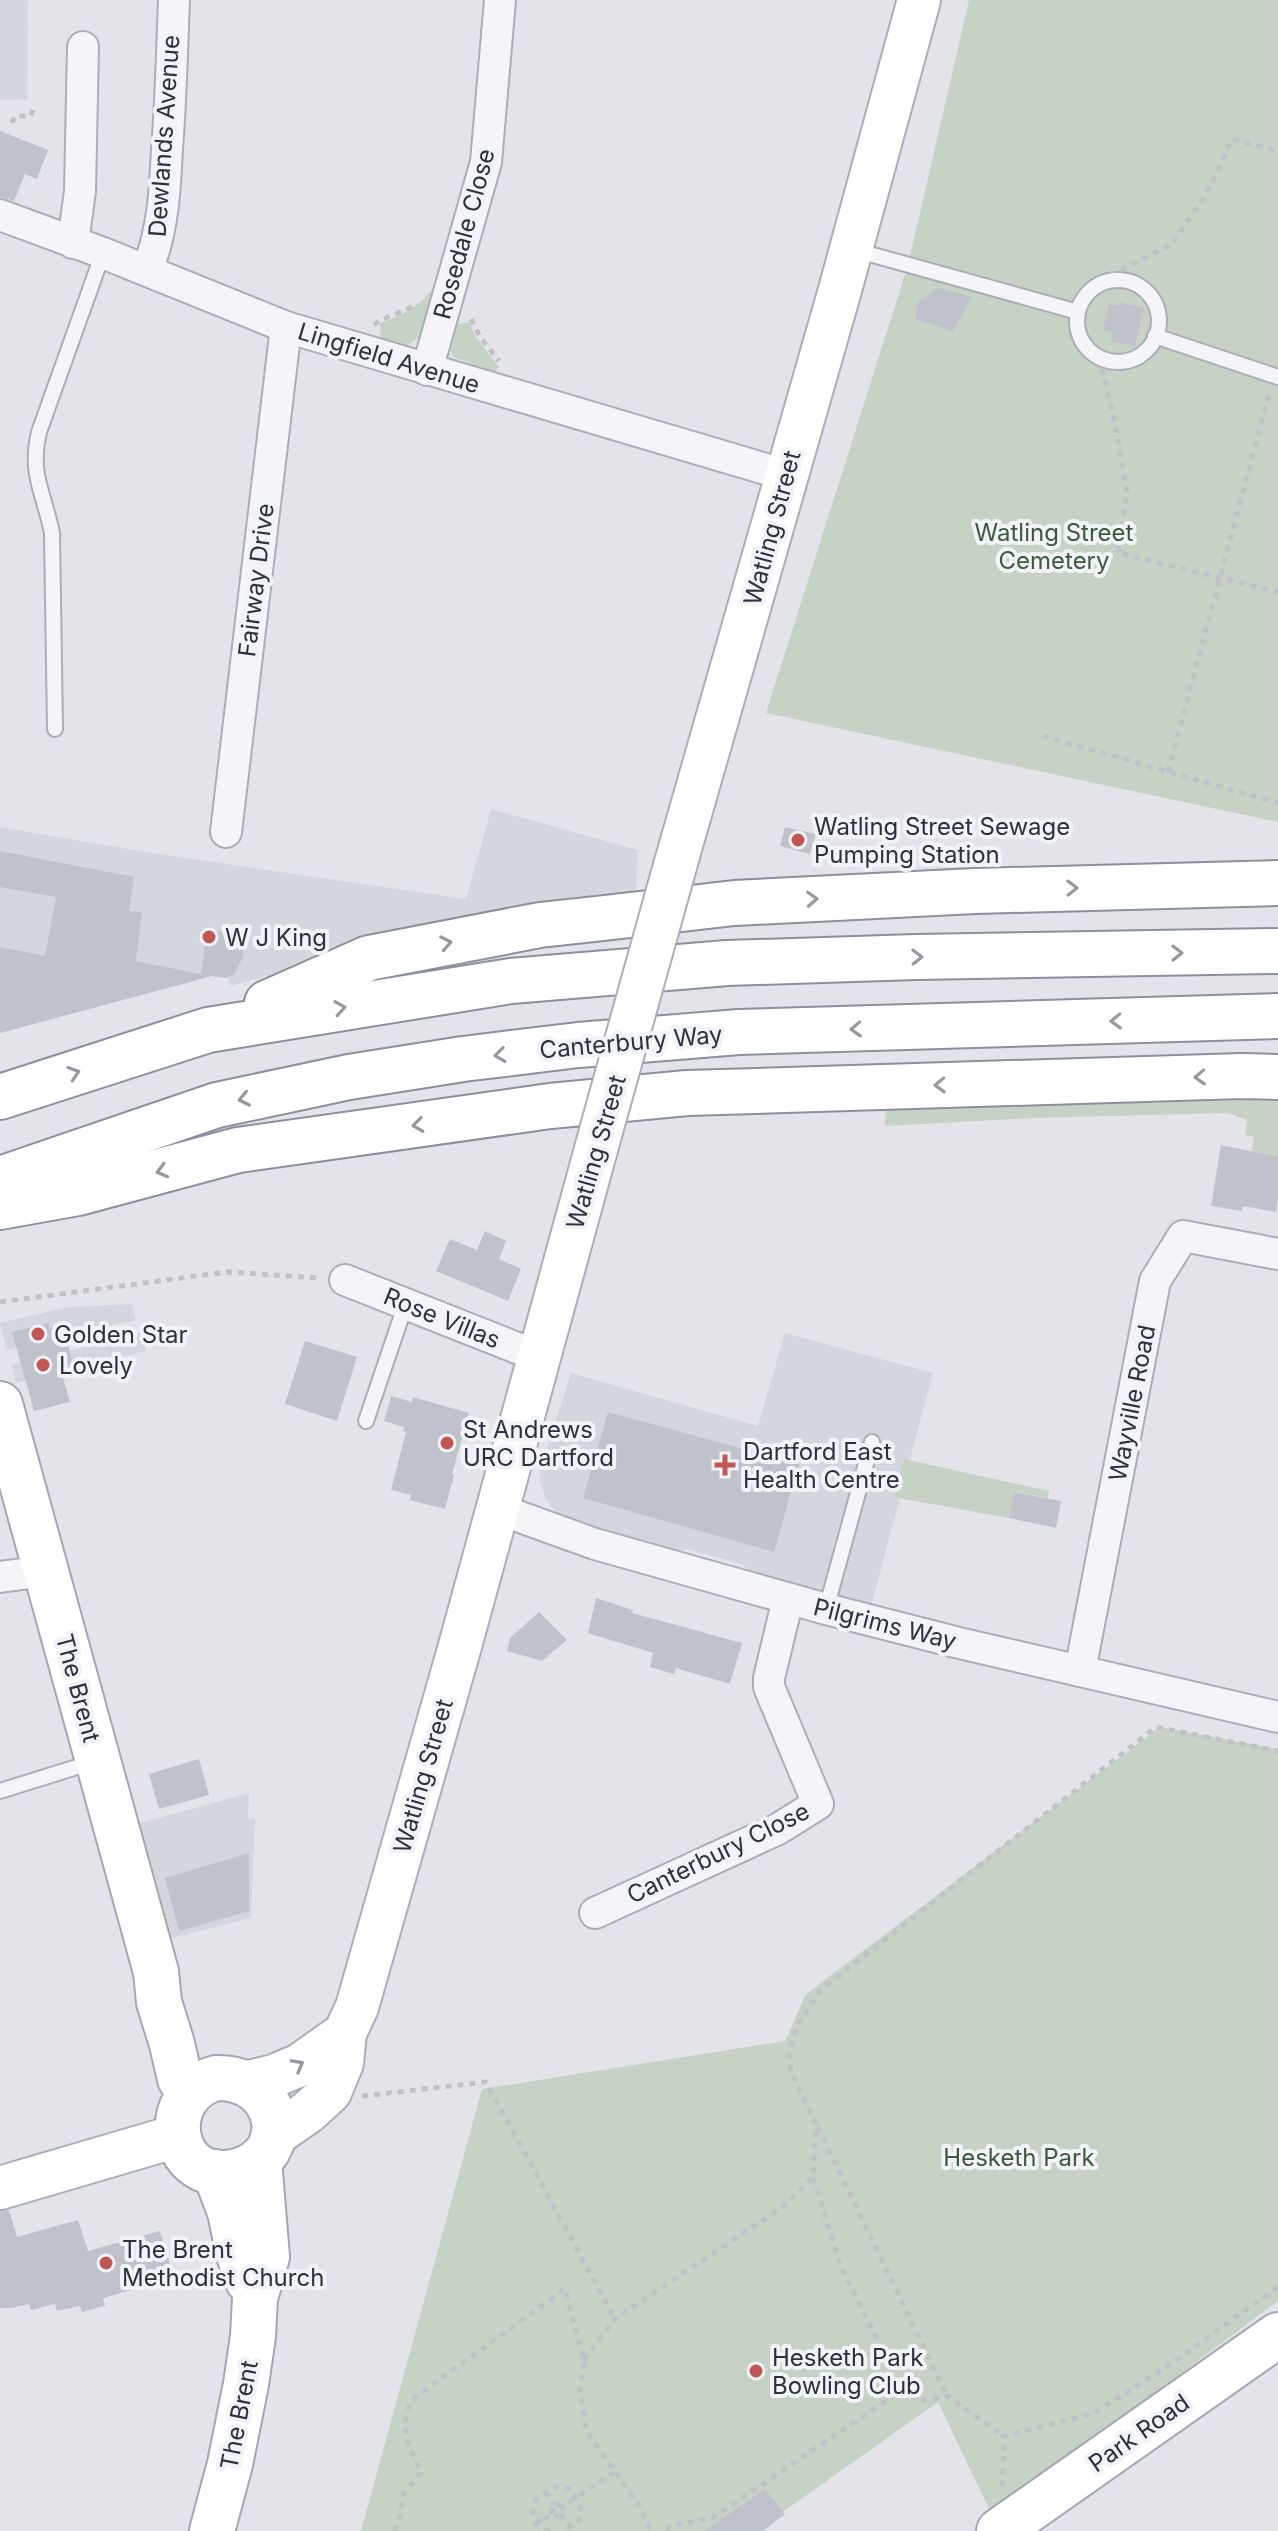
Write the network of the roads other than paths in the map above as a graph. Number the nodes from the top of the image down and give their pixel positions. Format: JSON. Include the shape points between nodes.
{"nodes":[{"id":1,"x":174,"y":0,"type":"edge"},
{"id":2,"x":500,"y":0,"type":"edge"},
{"id":3,"x":919,"y":0,"type":"edge"},
{"id":4,"x":83,"y":47,"type":"dead end"},
{"id":5,"x":0,"y":215,"type":"edge"},
{"id":6,"x":73,"y":243,"type":"junction"},
{"id":7,"x":850,"y":249,"type":"junction"},
{"id":8,"x":103,"y":253,"type":"junction"},
{"id":9,"x":147,"y":270,"type":"junction"},
{"id":10,"x":1078,"y":312,"type":"junction"},
{"id":11,"x":286,"y":327,"type":"junction"},
{"id":12,"x":1155,"y":336,"type":"junction"},
{"id":13,"x":427,"y":370,"type":"junction"},
{"id":14,"x":1276,"y":376,"type":"edge"},
{"id":15,"x":786,"y":475,"type":"junction"},
{"id":16,"x":55,"y":729,"type":"dead end"},
{"id":17,"x":226,"y":832,"type":"dead end"},
{"id":18,"x":1278,"y":883,"type":"edge"},
{"id":19,"x":1278,"y":951,"type":"edge"},
{"id":20,"x":1278,"y":1016,"type":"edge"},
{"id":21,"x":208,"y":1030,"type":"junction"},
{"id":22,"x":1278,"y":1077,"type":"edge"},
{"id":23,"x":0,"y":1097,"type":"edge"},
{"id":24,"x":0,"y":1179,"type":"edge"},
{"id":25,"x":0,"y":1207,"type":"edge"},
{"id":26,"x":1278,"y":1254,"type":"edge"},
{"id":27,"x":345,"y":1280,"type":"road end"},
{"id":28,"x":406,"y":1303,"type":"junction"},
{"id":29,"x":539,"y":1354,"type":"junction"},
{"id":30,"x":0,"y":1404,"type":"edge"},
{"id":31,"x":366,"y":1421,"type":"dead end"},
{"id":32,"x":872,"y":1442,"type":"dead end"},
{"id":33,"x":498,"y":1509,"type":"junction"},
{"id":34,"x":46,"y":1571,"type":"junction"},
{"id":35,"x":0,"y":1577,"type":"edge"},
{"id":36,"x":788,"y":1599,"type":"junction"},
{"id":37,"x":826,"y":1609,"type":"junction"},
{"id":38,"x":1080,"y":1671,"type":"junction"},
{"id":39,"x":1278,"y":1717,"type":"edge"},
{"id":40,"x":97,"y":1761,"type":"junction"},
{"id":41,"x":0,"y":1791,"type":"edge"},
{"id":42,"x":595,"y":1913,"type":"dead end"},
{"id":43,"x":345,"y":2033,"type":"junction"},
{"id":44,"x":220,"y":2085,"type":"junction"},
{"id":45,"x":177,"y":2136,"type":"junction"},
{"id":46,"x":265,"y":2149,"type":"junction"},
{"id":47,"x":215,"y":2172,"type":"junction"},
{"id":48,"x":0,"y":2188,"type":"edge"},
{"id":49,"x":255,"y":2298,"type":"junction"},
{"id":50,"x":1278,"y":2335,"type":"edge"},
{"id":51,"x":1000,"y":2511,"type":"edge"},
{"id":52,"x":212,"y":2531,"type":"edge"}],
"edges":[{"from":1,"to":9,"type":"street","name":"Dewlands Avenue","via":[[165,192],[157,245]]},
{"from":2,"to":13,"type":"street","name":"Rosedale Close","via":[[486,162]]},
{"from":3,"to":7,"type":"main road","name":"Watling Street"},
{"from":4,"to":6,"type":"street","via":[[80,191]]},
{"from":5,"to":6,"type":"street","name":"Lingfield Avenue"},
{"from":6,"to":8,"type":"street","name":"Lingfield Avenue"},
{"from":7,"to":10,"type":"lane"},
{"from":7,"to":15,"type":"main road","name":"Watling Street"},
{"from":8,"to":9,"type":"street","name":"Lingfield Avenue"},
{"from":8,"to":16,"type":"lane","via":[[35,452],[38,486],[52,533]]},
{"from":9,"to":11,"type":"street","name":"Lingfield Avenue"},
{"from":10,"to":12,"type":"lane","via":[[1080,337],[1099,357],[1132,359]]},
{"from":10,"to":12,"type":"lane","via":[[1084,298],[1102,283],[1127,281],[1152,299],[1157,311]]},
{"from":11,"to":13,"type":"street","name":"Lingfield Avenue"},
{"from":11,"to":17,"type":"street","name":"Fairway Drive"},
{"from":12,"to":14,"type":"lane"},
{"from":13,"to":15,"type":"street","name":"Lingfield Avenue"},
{"from":15,"to":29,"type":"main road","name":"Watling Street","bridge":true},
{"from":21,"to":18,"type":"main road","one_way":true,"via":[[369,958],[540,925],[734,903]]},
{"from":21,"to":19,"type":"main road","one_way":true,"via":[[511,981],[727,963]]},
{"from":20,"to":24,"type":"main road","name":"Canterbury Way","one_way":true,"via":[[739,1032],[463,1059],[217,1105]]},
{"from":23,"to":21,"type":"main road","one_way":true},
{"from":22,"to":25,"type":"main road","one_way":true,"via":[[687,1093],[565,1104],[238,1150],[78,1193]]},
{"from":26,"to":38,"type":"street","name":"Wayville Road","via":[[1183,1236],[1155,1281]]},
{"from":27,"to":28,"type":"street","name":"Rose Villas"},
{"from":28,"to":29,"type":"street","name":"Rose Villas"},
{"from":28,"to":31,"type":"lane"},
{"from":29,"to":33,"type":"main road","name":"Watling Street"},
{"from":30,"to":34,"type":"main road","name":"The Brent"},
{"from":32,"to":37,"type":"lane"},
{"from":33,"to":36,"type":"street","name":"Pilgrims Way","via":[[587,1542]]},
{"from":33,"to":43,"type":"main road","name":"Watling Street"},
{"from":34,"to":35,"type":"street"},
{"from":34,"to":40,"type":"main road","name":"The Brent"},
{"from":36,"to":37,"type":"street","name":"Pilgrims Way"},
{"from":36,"to":42,"type":"street","name":"Canterbury Close","via":[[769,1687],[818,1804],[778,1829]]},
{"from":37,"to":38,"type":"street","name":"Pilgrims Way"},
{"from":38,"to":39,"type":"street","name":"Pilgrims Way"},
{"from":40,"to":41,"type":"lane"},
{"from":40,"to":44,"type":"main road","name":"The Brent","via":[[156,1972],[172,1992]]},
{"from":44,"to":43,"type":"main road","one_way":true,"via":[[274,2076],[300,2065]]},
{"from":43,"to":46,"type":"main road","name":"Watling Street","via":[[342,2063],[330,2092]]},
{"from":44,"to":45,"type":"main road","via":[[180,2115]]},
{"from":44,"to":46,"type":"main road","name":"The Brent","via":[[259,2091],[268,2102],[274,2127]]},
{"from":45,"to":47,"type":"main road","via":[[188,2158]]},
{"from":45,"to":48,"type":"main road"},
{"from":46,"to":47,"type":"main road","via":[[240,2170]]},
{"from":46,"to":49,"type":"main road","name":"The Brent","via":[[267,2257]]},
{"from":47,"to":49,"type":"main road","name":"The Brent"},
{"from":49,"to":52,"type":"main road","name":"The Brent","via":[[246,2384]]},
{"from":50,"to":51,"type":"main road","name":"Park Road"}]}
